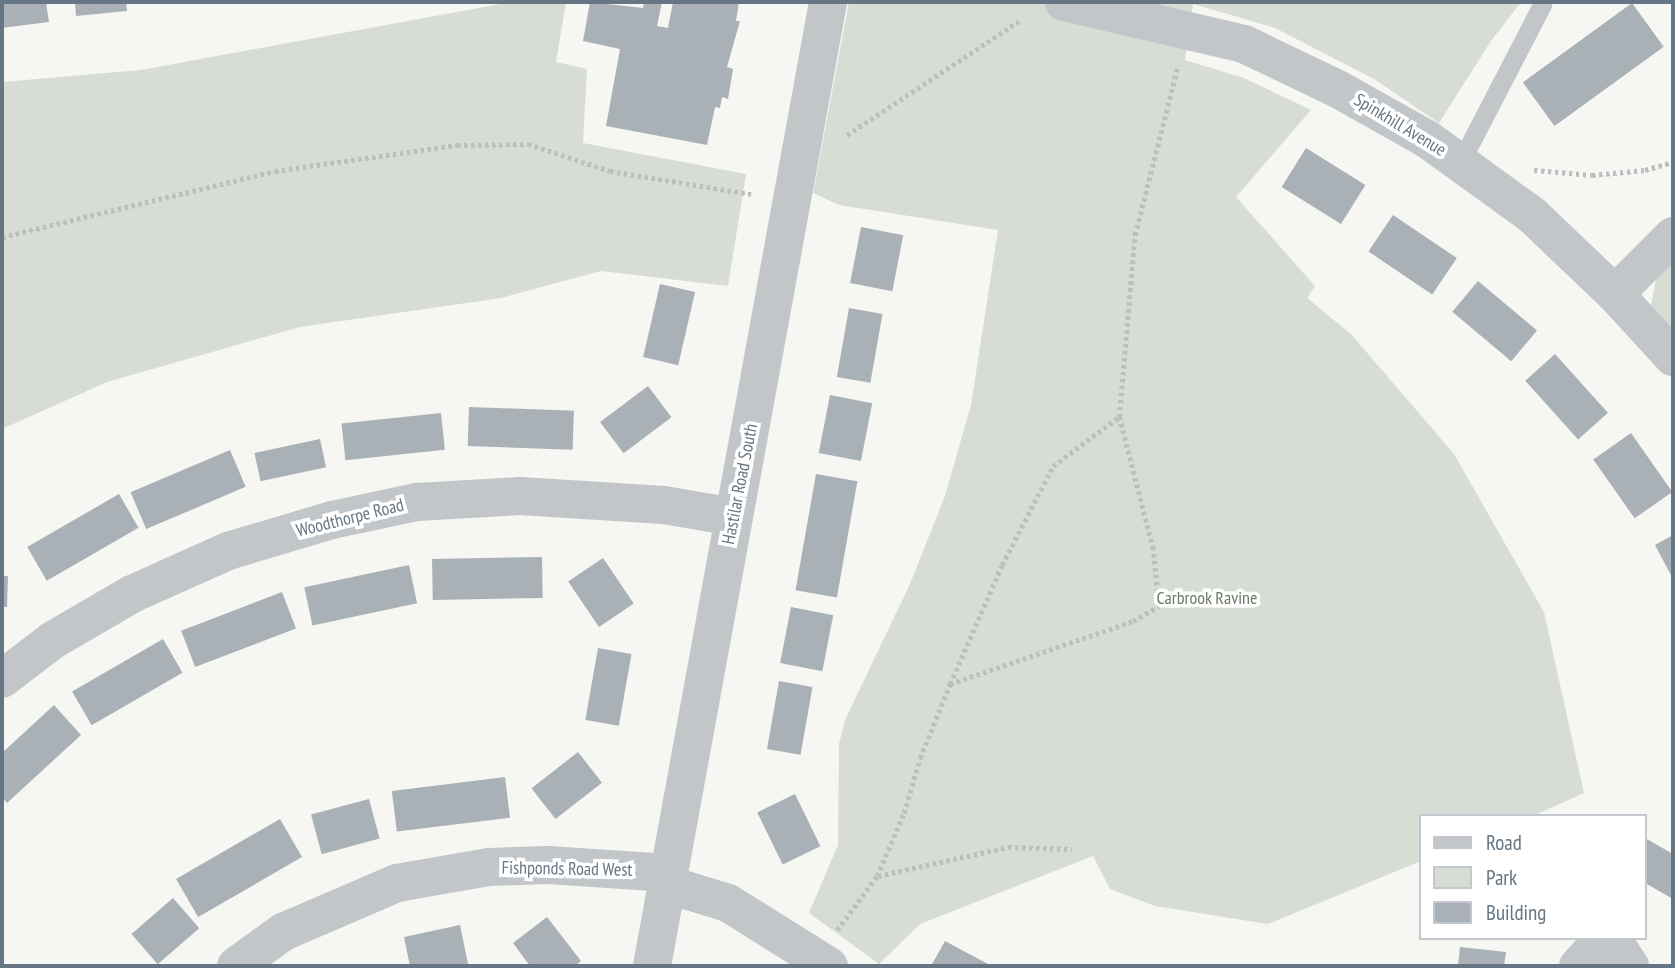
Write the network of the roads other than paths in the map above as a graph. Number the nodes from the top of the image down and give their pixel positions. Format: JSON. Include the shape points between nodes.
{"nodes":[{"id":1,"x":828,"y":2,"type":"edge"},
{"id":2,"x":1064,"y":2,"type":"edge"},
{"id":3,"x":1542,"y":5,"type":"dead end"},
{"id":4,"x":1461,"y":161,"type":"junction"},
{"id":5,"x":1673,"y":236,"type":"edge"},
{"id":6,"x":1615,"y":294,"type":"junction"},
{"id":7,"x":1673,"y":357,"type":"edge"},
{"id":8,"x":734,"y":517,"type":"junction"},
{"id":9,"x":2,"y":679,"type":"edge"},
{"id":10,"x":667,"y":879,"type":"junction"},
{"id":11,"x":832,"y":950,"type":"edge"},
{"id":12,"x":236,"y":966,"type":"edge"},
{"id":13,"x":652,"y":966,"type":"edge"},
{"id":14,"x":1578,"y":966,"type":"edge"},
{"id":15,"x":1630,"y":966,"type":"edge"}],
"edges":[{"from":1,"to":8,"type":"street","name":"Hastilar Road South"},
{"from":2,"to":4,"type":"street","name":"Spinkhill Avenue","via":[[1244,44],[1336,88]]},
{"from":3,"to":4,"type":"lane"},
{"from":4,"to":6,"type":"street","name":"Spinkhill Avenue","via":[[1532,215]]},
{"from":5,"to":6,"type":"street"},
{"from":6,"to":7,"type":"street","name":"Spinkhill Avenue"},
{"from":8,"to":9,"type":"street","name":"Woodthorpe Road","via":[[664,505],[520,496],[417,502],[356,515],[228,551],[132,594],[53,640]]},
{"from":8,"to":10,"type":"street","name":"Hastilar Road South"},
{"from":10,"to":11,"type":"street","name":"Fishponds Road West"},
{"from":10,"to":12,"type":"street","name":"Fishponds Road West","via":[[548,864],[488,867],[397,883],[283,932]]},
{"from":10,"to":13,"type":"street","name":"Hastilar Road South"},
{"from":14,"to":15,"type":"street","via":[[1590,953],[1606,947],[1620,951]]}]}
